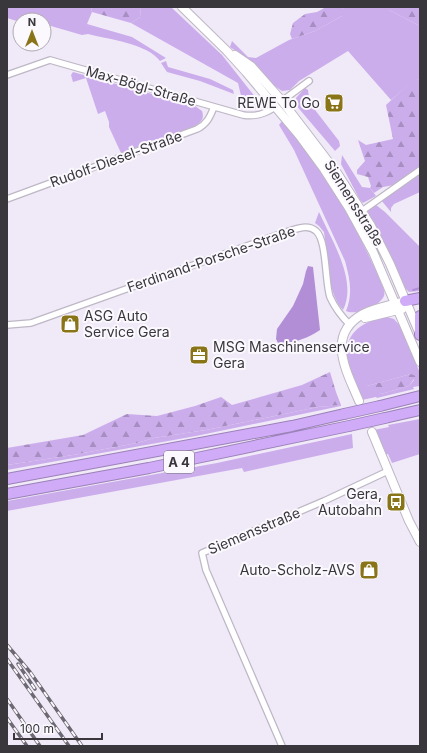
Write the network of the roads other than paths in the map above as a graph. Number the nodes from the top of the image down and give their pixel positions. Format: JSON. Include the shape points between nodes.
{"nodes":[{"id":1,"x":182,"y":7,"type":"edge"},
{"id":2,"x":227,"y":51,"type":"junction"},
{"id":3,"x":7,"y":75,"type":"edge"},
{"id":4,"x":309,"y":81,"type":"dead end"},
{"id":5,"x":282,"y":101,"type":"junction"},
{"id":6,"x":275,"y":106,"type":"junction"},
{"id":7,"x":214,"y":107,"type":"junction"},
{"id":8,"x":420,"y":170,"type":"edge"},
{"id":9,"x":7,"y":199,"type":"edge"},
{"id":10,"x":362,"y":211,"type":"junction"},
{"id":11,"x":420,"y":298,"type":"edge"},
{"id":12,"x":420,"y":304,"type":"edge"},
{"id":13,"x":402,"y":306,"type":"junction"},
{"id":14,"x":420,"y":316,"type":"edge"},
{"id":15,"x":8,"y":325,"type":"edge"},
{"id":16,"x":350,"y":325,"type":"junction"},
{"id":17,"x":420,"y":335,"type":"edge"},
{"id":18,"x":420,"y":362,"type":"edge"},
{"id":19,"x":419,"y":397,"type":"edge"},
{"id":20,"x":359,"y":401,"type":"dead end"},
{"id":21,"x":420,"y":410,"type":"edge"},
{"id":22,"x":372,"y":432,"type":"dead end"},
{"id":23,"x":388,"y":471,"type":"junction"},
{"id":24,"x":7,"y":479,"type":"edge"},
{"id":25,"x":7,"y":494,"type":"edge"},
{"id":26,"x":417,"y":532,"type":"edge"},
{"id":27,"x":420,"y":542,"type":"edge"},
{"id":28,"x":282,"y":746,"type":"edge"}],
"edges":[{"from":1,"to":2,"type":"main road"},
{"from":2,"to":5,"type":"main road","name":"Siemensstraße","via":[[251,66]]},
{"from":2,"to":6,"type":"main road","name":"Siemensstraße"},
{"from":3,"to":7,"type":"street","name":"Max-Bögl-Straße","via":[[50,60]]},
{"from":4,"to":5,"type":"street"},
{"from":5,"to":6,"type":"main road"},
{"from":5,"to":10,"type":"main road","name":"Siemensstraße","via":[[322,152]]},
{"from":6,"to":7,"type":"street","name":"Max-Bögl-Straße","via":[[266,113],[252,116]]},
{"from":6,"to":13,"type":"main road","name":"Siemensstraße","via":[[324,169],[349,208]]},
{"from":7,"to":9,"type":"street","name":"Rudolf-Diesel-Straße","via":[[208,120],[197,129]]},
{"from":8,"to":10,"type":"street"},
{"from":10,"to":13,"type":"main road","name":"Siemensstraße","via":[[384,253]]},
{"from":11,"to":13,"type":"highway"},
{"from":12,"to":13,"type":"highway"},
{"from":13,"to":16,"type":"main road","via":[[367,312]]},
{"from":13,"to":17,"type":"main road","name":"Siemensstraße"},
{"from":13,"to":18,"type":"main road","name":"Siemensstraße"},
{"from":14,"to":17,"type":"highway"},
{"from":15,"to":16,"type":"street","name":"Ferdinand-Porsche-Straße","via":[[31,323],[302,228],[312,228],[319,234],[330,298],[340,315]]},
{"from":16,"to":20,"type":"main road","via":[[341,343],[342,361]]},
{"from":19,"to":24,"type":"highway","number":"A 4","bridge":true,"via":[[292,426]]},
{"from":21,"to":25,"type":"highway","number":"A 4","bridge":true,"via":[[164,465]]},
{"from":22,"to":23,"type":"main road"},
{"from":23,"to":26,"type":"main road"},
{"from":23,"to":28,"type":"street","name":"Siemensstraße","via":[[202,553],[206,570]]},
{"from":26,"to":27,"type":"main road"}]}
